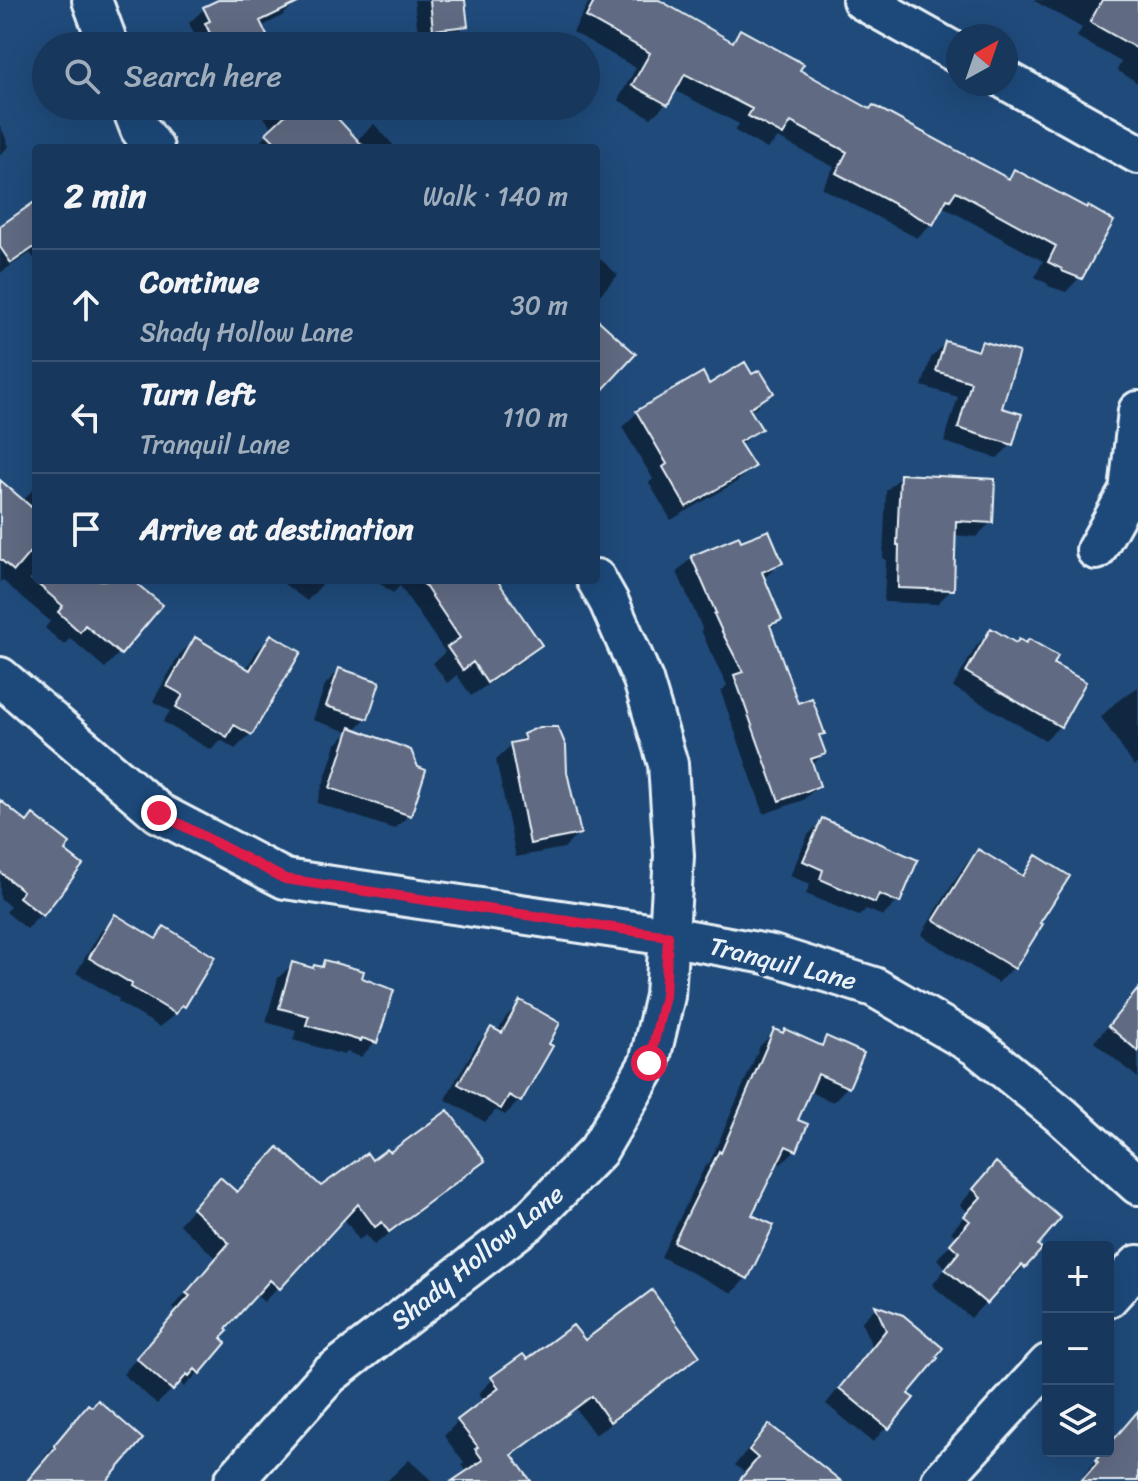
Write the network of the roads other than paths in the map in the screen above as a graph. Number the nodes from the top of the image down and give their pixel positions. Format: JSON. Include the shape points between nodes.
{"nodes":[{"id":1,"x":92,"y":0,"type":"edge"},
{"id":2,"x":862,"y":0,"type":"edge"},
{"id":3,"x":104,"y":32,"type":"edge"},
{"id":4,"x":946,"y":47,"type":"edge"},
{"id":5,"x":1018,"y":87,"type":"edge"},
{"id":6,"x":136,"y":120,"type":"edge"},
{"id":7,"x":151,"y":144,"type":"edge"},
{"id":8,"x":1138,"y":154,"type":"edge"},
{"id":9,"x":1138,"y":411,"type":"edge"},
{"id":10,"x":1096,"y":550,"type":"dead end"},
{"id":11,"x":599,"y":584,"type":"edge"},
{"id":12,"x":0,"y":677,"type":"edge"},
{"id":13,"x":668,"y":936,"type":"junction"},
{"id":14,"x":1138,"y":1185,"type":"edge"},
{"id":15,"x":1138,"y":1265,"type":"edge"},
{"id":16,"x":1114,"y":1291,"type":"edge"},
{"id":17,"x":1042,"y":1371,"type":"edge"},
{"id":18,"x":234,"y":1481,"type":"edge"},
{"id":19,"x":941,"y":1481,"type":"edge"}],
"edges":[{"from":1,"to":3,"type":"street"},
{"from":2,"to":4,"type":"street"},
{"from":5,"to":8,"type":"street"},
{"from":6,"to":7,"type":"street"},
{"from":9,"to":10,"type":"street","via":[[1129,491]]},
{"from":11,"to":13,"type":"street","name":"Shady Hollow Lane","via":[[643,680],[668,764],[674,856]]},
{"from":12,"to":13,"type":"street","name":"Tranquil Lane","via":[[159,813],[285,879]]},
{"from":13,"to":14,"type":"street","name":"Tranquil Lane","via":[[772,955],[874,987],[976,1046]]},
{"from":13,"to":18,"type":"street","name":"Shady Hollow Lane","via":[[665,996],[649,1063],[598,1151],[528,1222],[329,1375]]},
{"from":15,"to":16,"type":"street"},
{"from":17,"to":19,"type":"street"}]}
